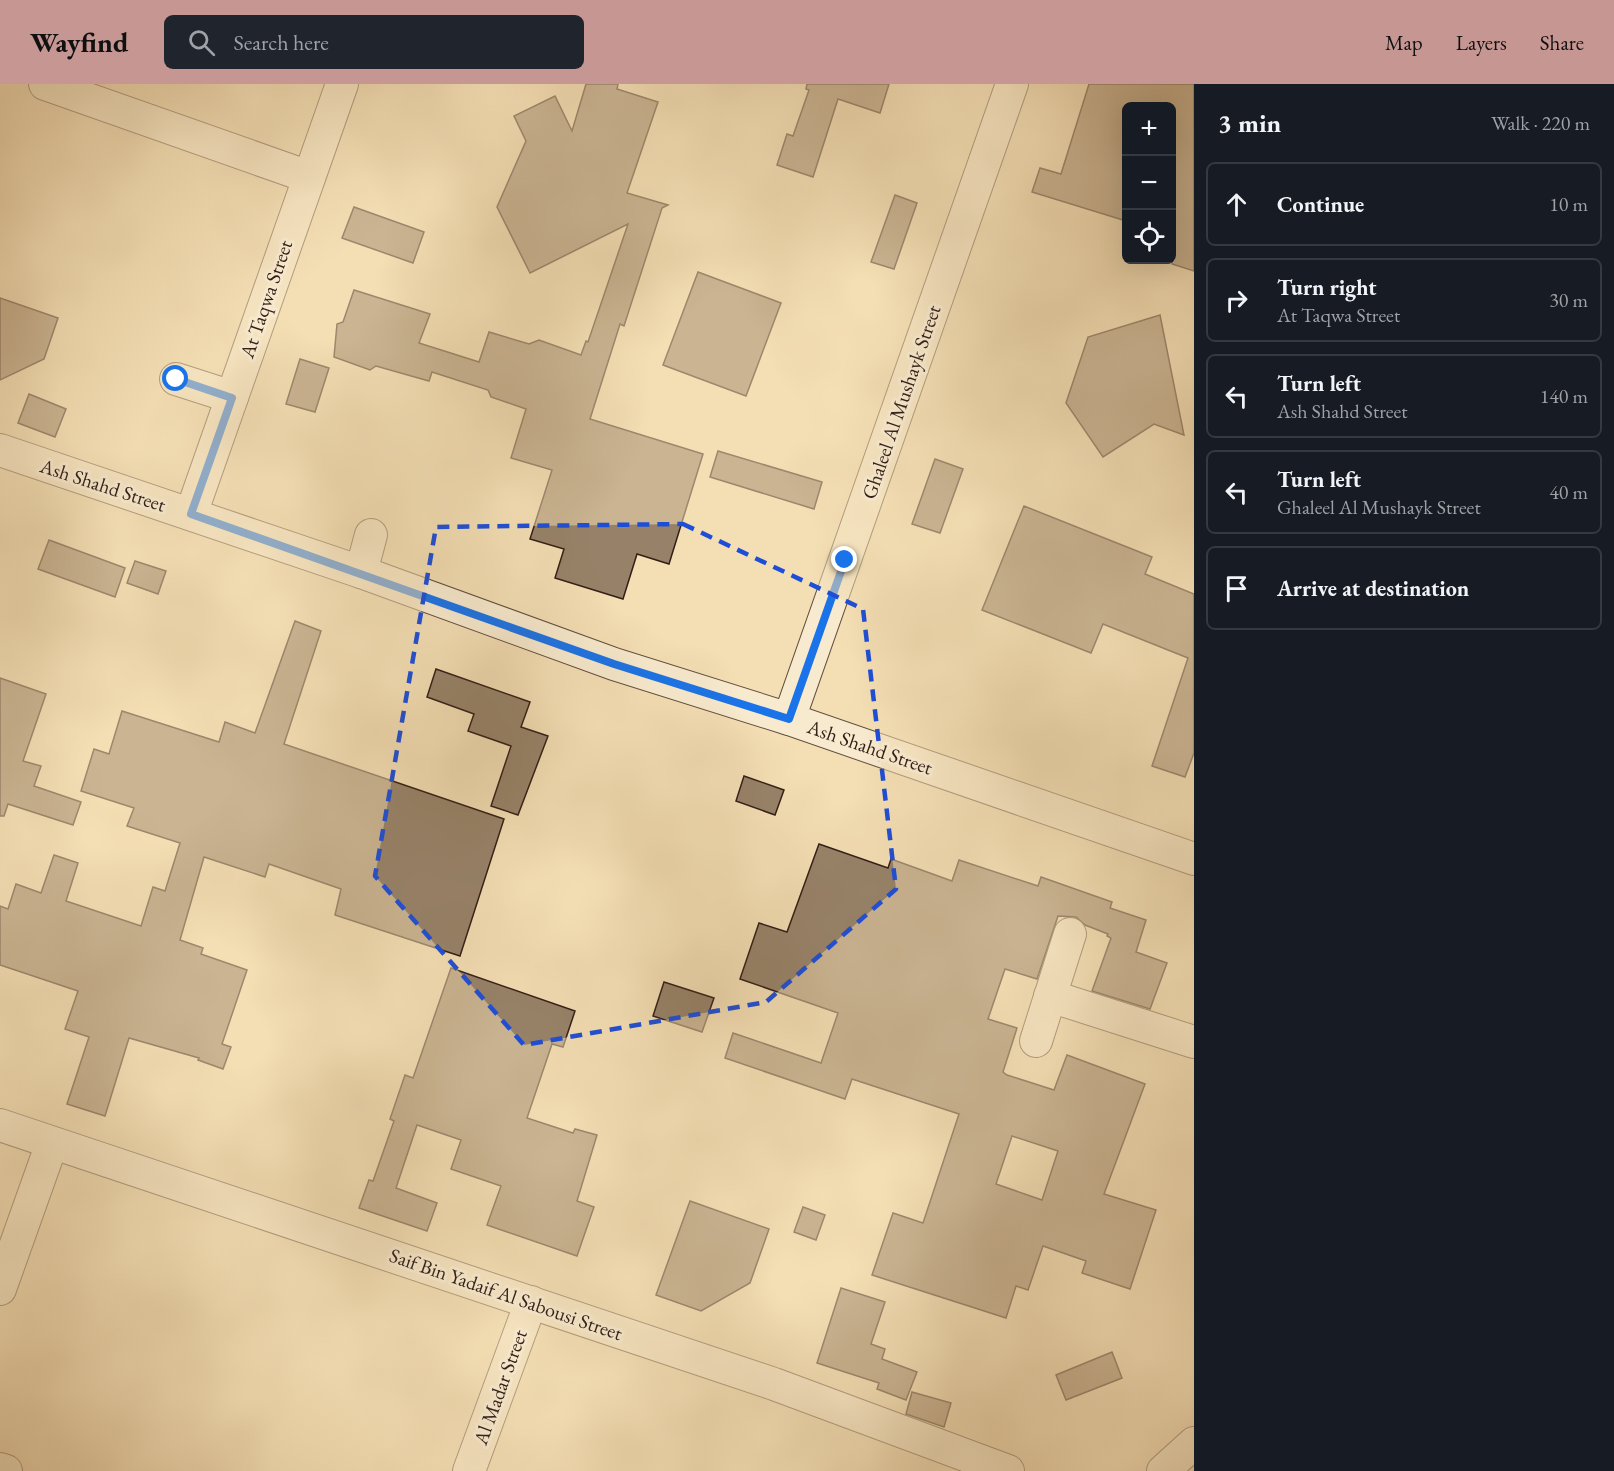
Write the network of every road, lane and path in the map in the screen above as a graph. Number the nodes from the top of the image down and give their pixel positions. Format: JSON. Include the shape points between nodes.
{"nodes":[{"id":1,"x":45,"y":84,"type":"edge"},
{"id":2,"x":342,"y":84,"type":"edge"},
{"id":3,"x":1012,"y":84,"type":"edge"},
{"id":4,"x":309,"y":177,"type":"junction"},
{"id":5,"x":176,"y":379,"type":"dead end"},
{"id":6,"x":232,"y":398,"type":"junction"},
{"id":7,"x":0,"y":450,"type":"edge"},
{"id":8,"x":191,"y":514,"type":"junction"},
{"id":9,"x":371,"y":535,"type":"dead end"},
{"id":10,"x":361,"y":572,"type":"junction"},
{"id":11,"x":789,"y":719,"type":"junction"},
{"id":12,"x":1194,"y":859,"type":"edge"},
{"id":13,"x":1070,"y":934,"type":"dead end"},
{"id":14,"x":1050,"y":996,"type":"junction"},
{"id":15,"x":1036,"y":1041,"type":"dead end"},
{"id":16,"x":1194,"y":1042,"type":"edge"},
{"id":17,"x":0,"y":1125,"type":"edge"},
{"id":18,"x":52,"y":1143,"type":"junction"},
{"id":19,"x":0,"y":1289,"type":"edge"},
{"id":20,"x":531,"y":1302,"type":"junction"},
{"id":21,"x":1194,"y":1443,"type":"edge"},
{"id":22,"x":0,"y":1469,"type":"edge"},
{"id":23,"x":6,"y":1471,"type":"edge"},
{"id":24,"x":469,"y":1471,"type":"edge"},
{"id":25,"x":1008,"y":1471,"type":"edge"},
{"id":26,"x":1163,"y":1471,"type":"edge"}],
"edges":[{"from":1,"to":4,"type":"street"},
{"from":2,"to":4,"type":"street","name":"At Taqwa Street"},
{"from":3,"to":11,"type":"street","name":"Ghaleel Al Mushayk Street"},
{"from":4,"to":6,"type":"street","name":"At Taqwa Street"},
{"from":5,"to":6,"type":"street"},
{"from":6,"to":8,"type":"street","name":"At Taqwa Street"},
{"from":7,"to":8,"type":"street","name":"Ash Shahd Street"},
{"from":8,"to":10,"type":"street","name":"Ash Shahd Street"},
{"from":9,"to":10,"type":"street"},
{"from":10,"to":11,"type":"street","name":"Ash Shahd Street","via":[[614,664]]},
{"from":11,"to":12,"type":"street","name":"Ash Shahd Street"},
{"from":13,"to":14,"type":"street"},
{"from":14,"to":15,"type":"street"},
{"from":14,"to":16,"type":"street"},
{"from":17,"to":18,"type":"street","name":"Saif Bin Yadaif Al Sabousi Street"},
{"from":18,"to":19,"type":"street"},
{"from":18,"to":20,"type":"street","name":"Saif Bin Yadaif Al Sabousi Street"},
{"from":20,"to":24,"type":"street","name":"Al Madar Street"},
{"from":20,"to":25,"type":"street","name":"Saif Bin Yadaif Al Sabousi Street","via":[[774,1384]]},
{"from":21,"to":26,"type":"street"},
{"from":22,"to":23,"type":"street"}]}
